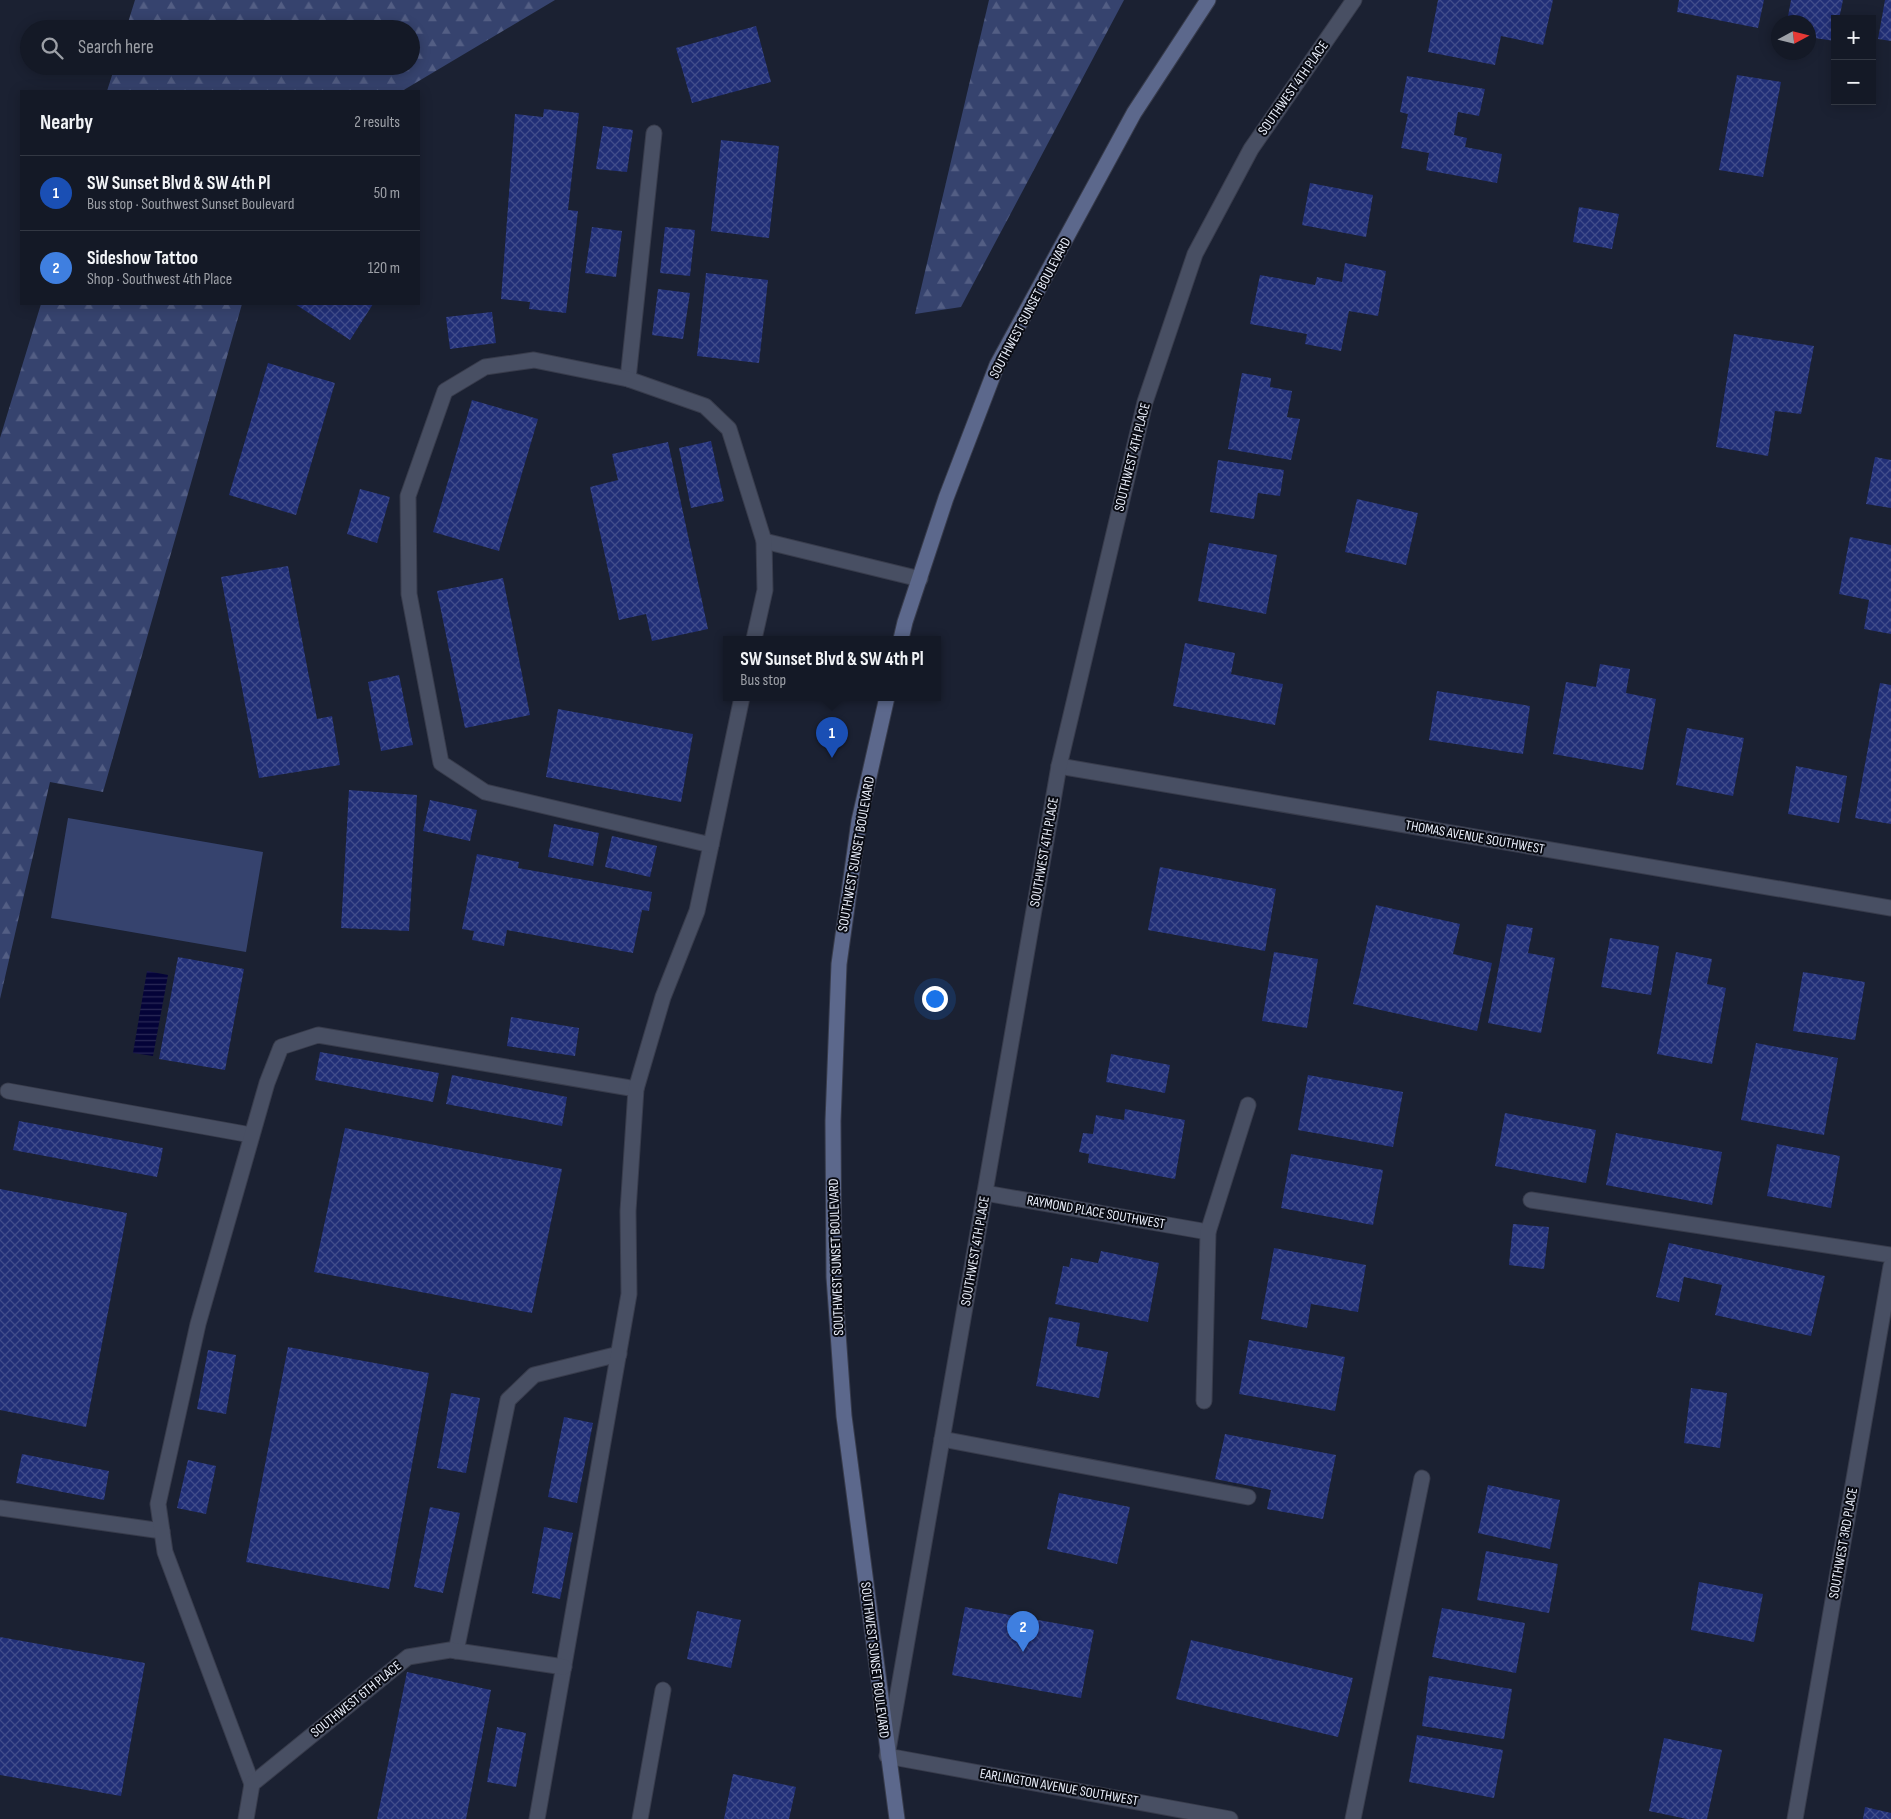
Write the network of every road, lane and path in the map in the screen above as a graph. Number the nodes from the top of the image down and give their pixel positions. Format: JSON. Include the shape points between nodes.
{"nodes":[{"id":1,"x":1208,"y":0,"type":"edge"},
{"id":2,"x":1354,"y":0,"type":"edge"},
{"id":3,"x":654,"y":133,"type":"dead end"},
{"id":4,"x":628,"y":379,"type":"junction"},
{"id":5,"x":764,"y":541,"type":"junction"},
{"id":6,"x":920,"y":579,"type":"junction"},
{"id":7,"x":755,"y":636,"type":"edge"},
{"id":8,"x":901,"y":636,"type":"edge"},
{"id":9,"x":741,"y":701,"type":"edge"},
{"id":10,"x":886,"y":701,"type":"edge"},
{"id":11,"x":1059,"y":766,"type":"junction"},
{"id":12,"x":711,"y":845,"type":"junction"},
{"id":13,"x":1891,"y":908,"type":"edge"},
{"id":14,"x":636,"y":1090,"type":"junction"},
{"id":15,"x":8,"y":1091,"type":"dead end"},
{"id":16,"x":1248,"y":1105,"type":"dead end"},
{"id":17,"x":251,"y":1135,"type":"junction"},
{"id":18,"x":985,"y":1193,"type":"junction"},
{"id":19,"x":1531,"y":1200,"type":"dead end"},
{"id":20,"x":1208,"y":1232,"type":"junction"},
{"id":21,"x":1891,"y":1255,"type":"edge"},
{"id":22,"x":1891,"y":1266,"type":"edge"},
{"id":23,"x":619,"y":1354,"type":"junction"},
{"id":24,"x":1204,"y":1401,"type":"dead end"},
{"id":25,"x":942,"y":1438,"type":"junction"},
{"id":26,"x":1422,"y":1478,"type":"dead end"},
{"id":27,"x":1248,"y":1497,"type":"dead end"},
{"id":28,"x":0,"y":1508,"type":"edge"},
{"id":29,"x":162,"y":1532,"type":"junction"},
{"id":30,"x":456,"y":1651,"type":"junction"},
{"id":31,"x":564,"y":1667,"type":"junction"},
{"id":32,"x":663,"y":1690,"type":"dead end"},
{"id":33,"x":887,"y":1756,"type":"junction"},
{"id":34,"x":252,"y":1784,"type":"junction"},
{"id":35,"x":246,"y":1819,"type":"edge"},
{"id":36,"x":537,"y":1819,"type":"edge"},
{"id":37,"x":640,"y":1819,"type":"edge"},
{"id":38,"x":897,"y":1819,"type":"edge"},
{"id":39,"x":1230,"y":1819,"type":"edge"},
{"id":40,"x":1353,"y":1819,"type":"edge"},
{"id":41,"x":1795,"y":1819,"type":"edge"}],
"edges":[{"from":1,"to":6,"type":"main road","name":"SOUTHWEST SUNSET BOULEVARD","via":[[1134,112],[997,365],[946,498]]},
{"from":2,"to":11,"type":"street","name":"SOUTHWEST 4TH PLACE","via":[[1251,149],[1195,254],[1145,402]]},
{"from":3,"to":4,"type":"street"},
{"from":4,"to":5,"type":"street","via":[[705,406],[729,429]]},
{"from":4,"to":12,"type":"street","via":[[534,360],[485,367],[445,391],[408,496],[409,594],[442,763],[485,792]]},
{"from":5,"to":6,"type":"street"},
{"from":5,"to":7,"type":"street","via":[[764,590]]},
{"from":6,"to":8,"type":"main road","name":"SOUTHWEST SUNSET BOULEVARD"},
{"from":9,"to":12,"type":"street"},
{"from":10,"to":33,"type":"main road","name":"SOUTHWEST SUNSET BOULEVARD","via":[[859,821],[839,964],[833,1140],[834,1277],[844,1416]]},
{"from":11,"to":13,"type":"street","name":"THOMAS AVENUE SOUTHWEST"},
{"from":11,"to":18,"type":"street","name":"SOUTHWEST 4TH PLACE"},
{"from":12,"to":14,"type":"street","via":[[697,911],[663,997]]},
{"from":14,"to":17,"type":"street","via":[[318,1035],[281,1047]]},
{"from":14,"to":23,"type":"street","via":[[628,1211],[629,1294]]},
{"from":15,"to":17,"type":"street"},
{"from":16,"to":20,"type":"street"},
{"from":17,"to":29,"type":"street","via":[[198,1324],[158,1504]]},
{"from":18,"to":20,"type":"street","name":"RAYMOND PLACE SOUTHWEST"},
{"from":18,"to":25,"type":"street","name":"SOUTHWEST 4TH PLACE"},
{"from":19,"to":21,"type":"street"},
{"from":20,"to":24,"type":"street"},
{"from":22,"to":41,"type":"street","name":"SOUTHWEST 3RD PLACE"},
{"from":23,"to":30,"type":"street","via":[[534,1375],[508,1400]]},
{"from":23,"to":31,"type":"street"},
{"from":25,"to":27,"type":"street"},
{"from":25,"to":33,"type":"street","name":"SOUTHWEST 4TH PLACE"},
{"from":26,"to":40,"type":"street"},
{"from":28,"to":29,"type":"street"},
{"from":29,"to":34,"type":"street","via":[[165,1552]]},
{"from":30,"to":31,"type":"street","name":"SOUTHWEST 6TH PLACE"},
{"from":30,"to":34,"type":"street","name":"SOUTHWEST 6TH PLACE","via":[[408,1657]]},
{"from":31,"to":36,"type":"street"},
{"from":32,"to":37,"type":"street"},
{"from":33,"to":38,"type":"main road","name":"SOUTHWEST SUNSET BOULEVARD"},
{"from":33,"to":39,"type":"street","name":"EARLINGTON AVENUE SOUTHWEST"},
{"from":34,"to":35,"type":"street"}]}
